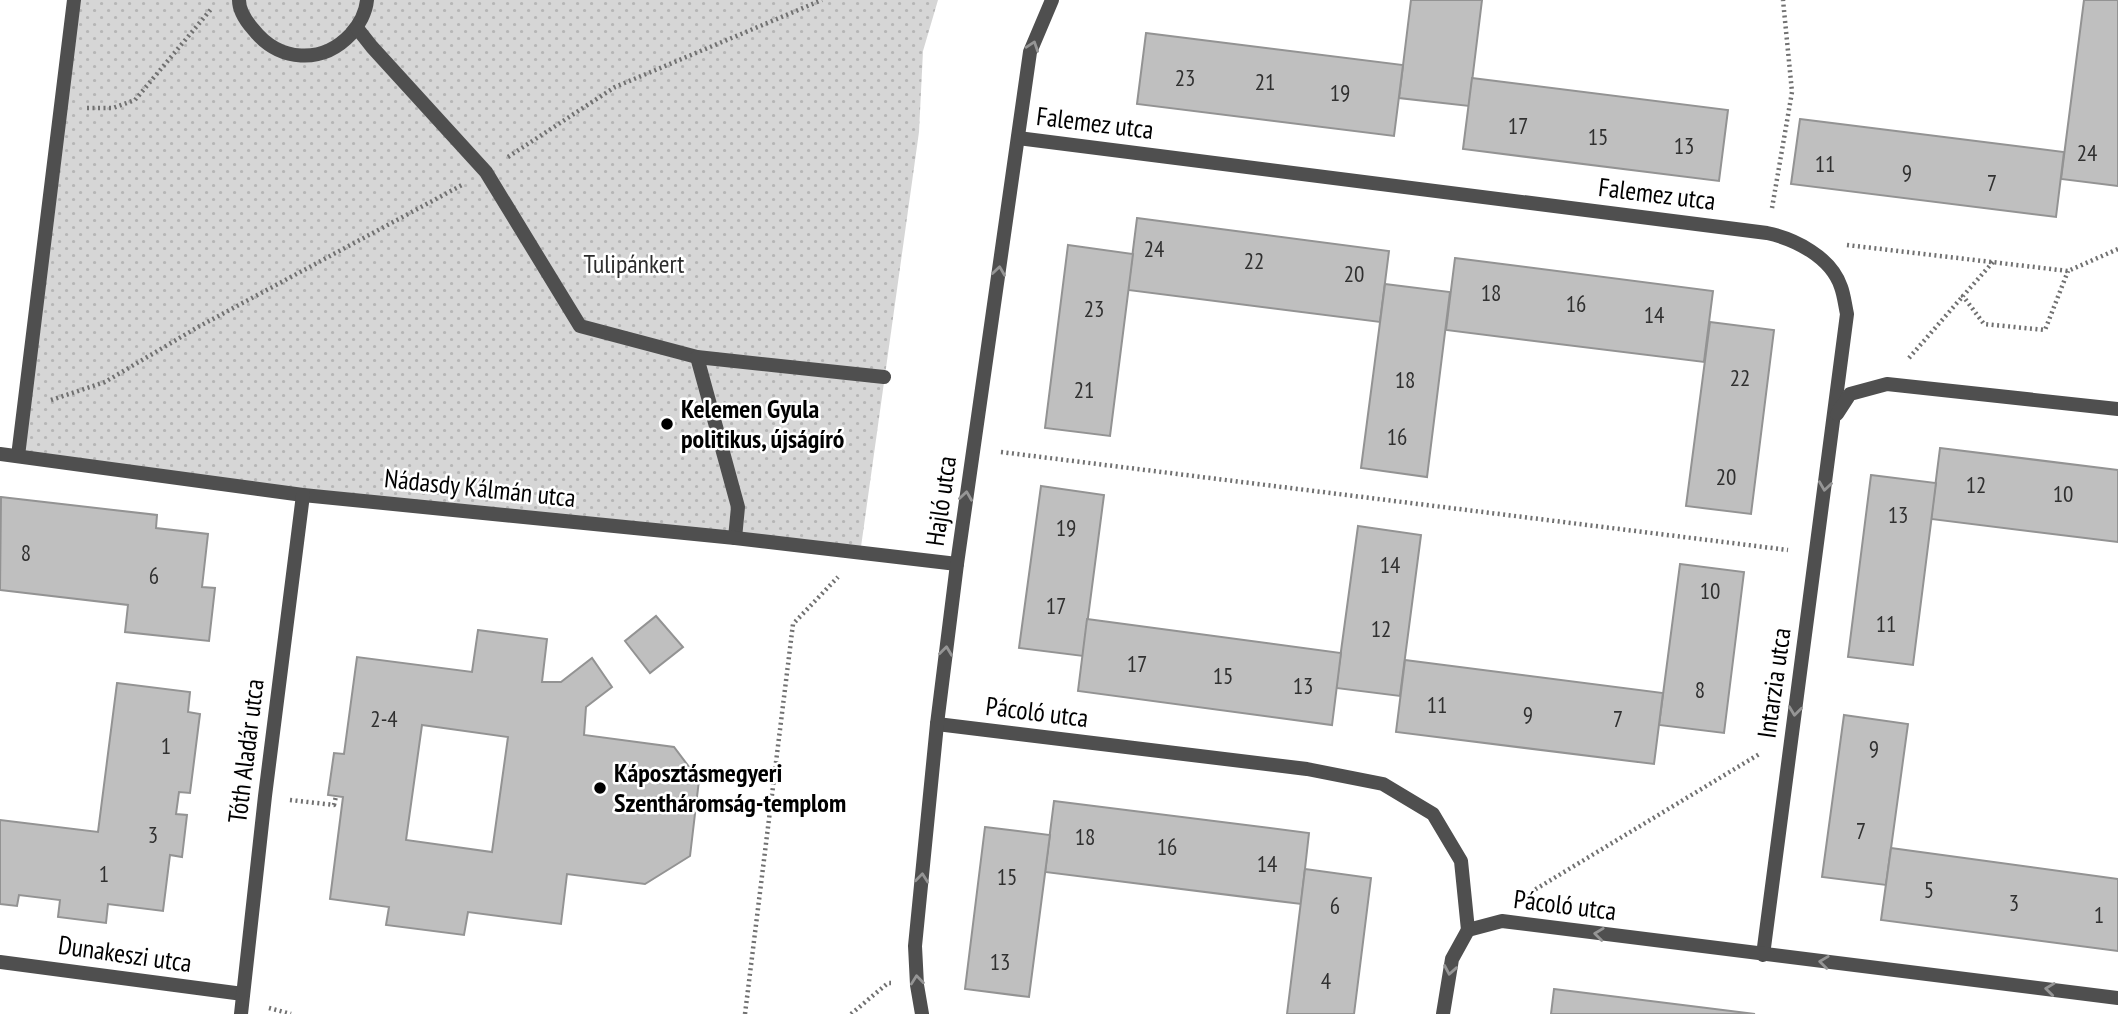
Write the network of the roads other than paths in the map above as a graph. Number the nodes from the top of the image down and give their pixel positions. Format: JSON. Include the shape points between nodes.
{"nodes":[{"id":1,"x":74,"y":0,"type":"edge"},
{"id":2,"x":367,"y":0,"type":"edge"},
{"id":3,"x":1052,"y":0,"type":"edge"},
{"id":4,"x":239,"y":2,"type":"edge"},
{"id":5,"x":357,"y":27,"type":"junction"},
{"id":6,"x":1018,"y":138,"type":"junction"},
{"id":7,"x":697,"y":357,"type":"junction"},
{"id":8,"x":884,"y":377,"type":"dead end"},
{"id":9,"x":2118,"y":409,"type":"edge"},
{"id":10,"x":1834,"y":418,"type":"junction"},
{"id":11,"x":0,"y":454,"type":"edge"},
{"id":12,"x":18,"y":456,"type":"junction"},
{"id":13,"x":303,"y":495,"type":"junction"},
{"id":14,"x":735,"y":538,"type":"junction"},
{"id":15,"x":957,"y":564,"type":"junction"},
{"id":16,"x":937,"y":724,"type":"junction"},
{"id":17,"x":1468,"y":930,"type":"junction"},
{"id":18,"x":1763,"y":955,"type":"junction"},
{"id":19,"x":0,"y":962,"type":"edge"},
{"id":20,"x":243,"y":994,"type":"junction"},
{"id":21,"x":2118,"y":998,"type":"edge"},
{"id":22,"x":241,"y":1014,"type":"edge"},
{"id":23,"x":922,"y":1014,"type":"edge"},
{"id":24,"x":1443,"y":1014,"type":"edge"}],
"edges":[{"from":1,"to":12,"type":"street"},
{"from":2,"to":5,"type":"street"},
{"from":6,"to":3,"type":"street","name":"Hajló utca","one_way":true,"via":[[1030,51]]},
{"from":4,"to":5,"type":"street","via":[[262,41],[302,57],[324,54],[343,43]]},
{"from":5,"to":7,"type":"street","via":[[485,172],[580,326]]},
{"from":6,"to":10,"type":"street","name":"Falemez utca","via":[[1784,237],[1819,257],[1840,284],[1847,314]]},
{"from":15,"to":6,"type":"street","name":"Hajló utca","one_way":true},
{"from":7,"to":8,"type":"street"},
{"from":7,"to":14,"type":"street","via":[[738,507]]},
{"from":9,"to":10,"type":"street","via":[[1887,384],[1850,394]]},
{"from":10,"to":18,"type":"street","name":"Intarzia utca","one_way":true},
{"from":11,"to":12,"type":"street","name":"Nádasdy Kálmán utca"},
{"from":12,"to":13,"type":"street","name":"Nádasdy Kálmán utca"},
{"from":13,"to":14,"type":"street","name":"Nádasdy Kálmán utca"},
{"from":13,"to":20,"type":"street","name":"Tóth Aladár utca"},
{"from":14,"to":15,"type":"street","name":"Nádasdy Kálmán utca"},
{"from":16,"to":15,"type":"street","name":"Hajló utca","one_way":true},
{"from":16,"to":17,"type":"street","name":"Pácoló utca","via":[[1307,769],[1383,784],[1433,814],[1461,861]]},
{"from":23,"to":16,"type":"street","name":"Hajló utca","one_way":true,"via":[[915,946]]},
{"from":18,"to":17,"type":"street","name":"Pácoló utca","one_way":true,"via":[[1502,921]]},
{"from":17,"to":24,"type":"street","one_way":true,"via":[[1452,959]]},
{"from":21,"to":18,"type":"street","name":"Pácoló utca","one_way":true},
{"from":19,"to":20,"type":"street","name":"Dunakeszi utca"},
{"from":20,"to":22,"type":"street","name":"Tóth Aladár utca"}]}
